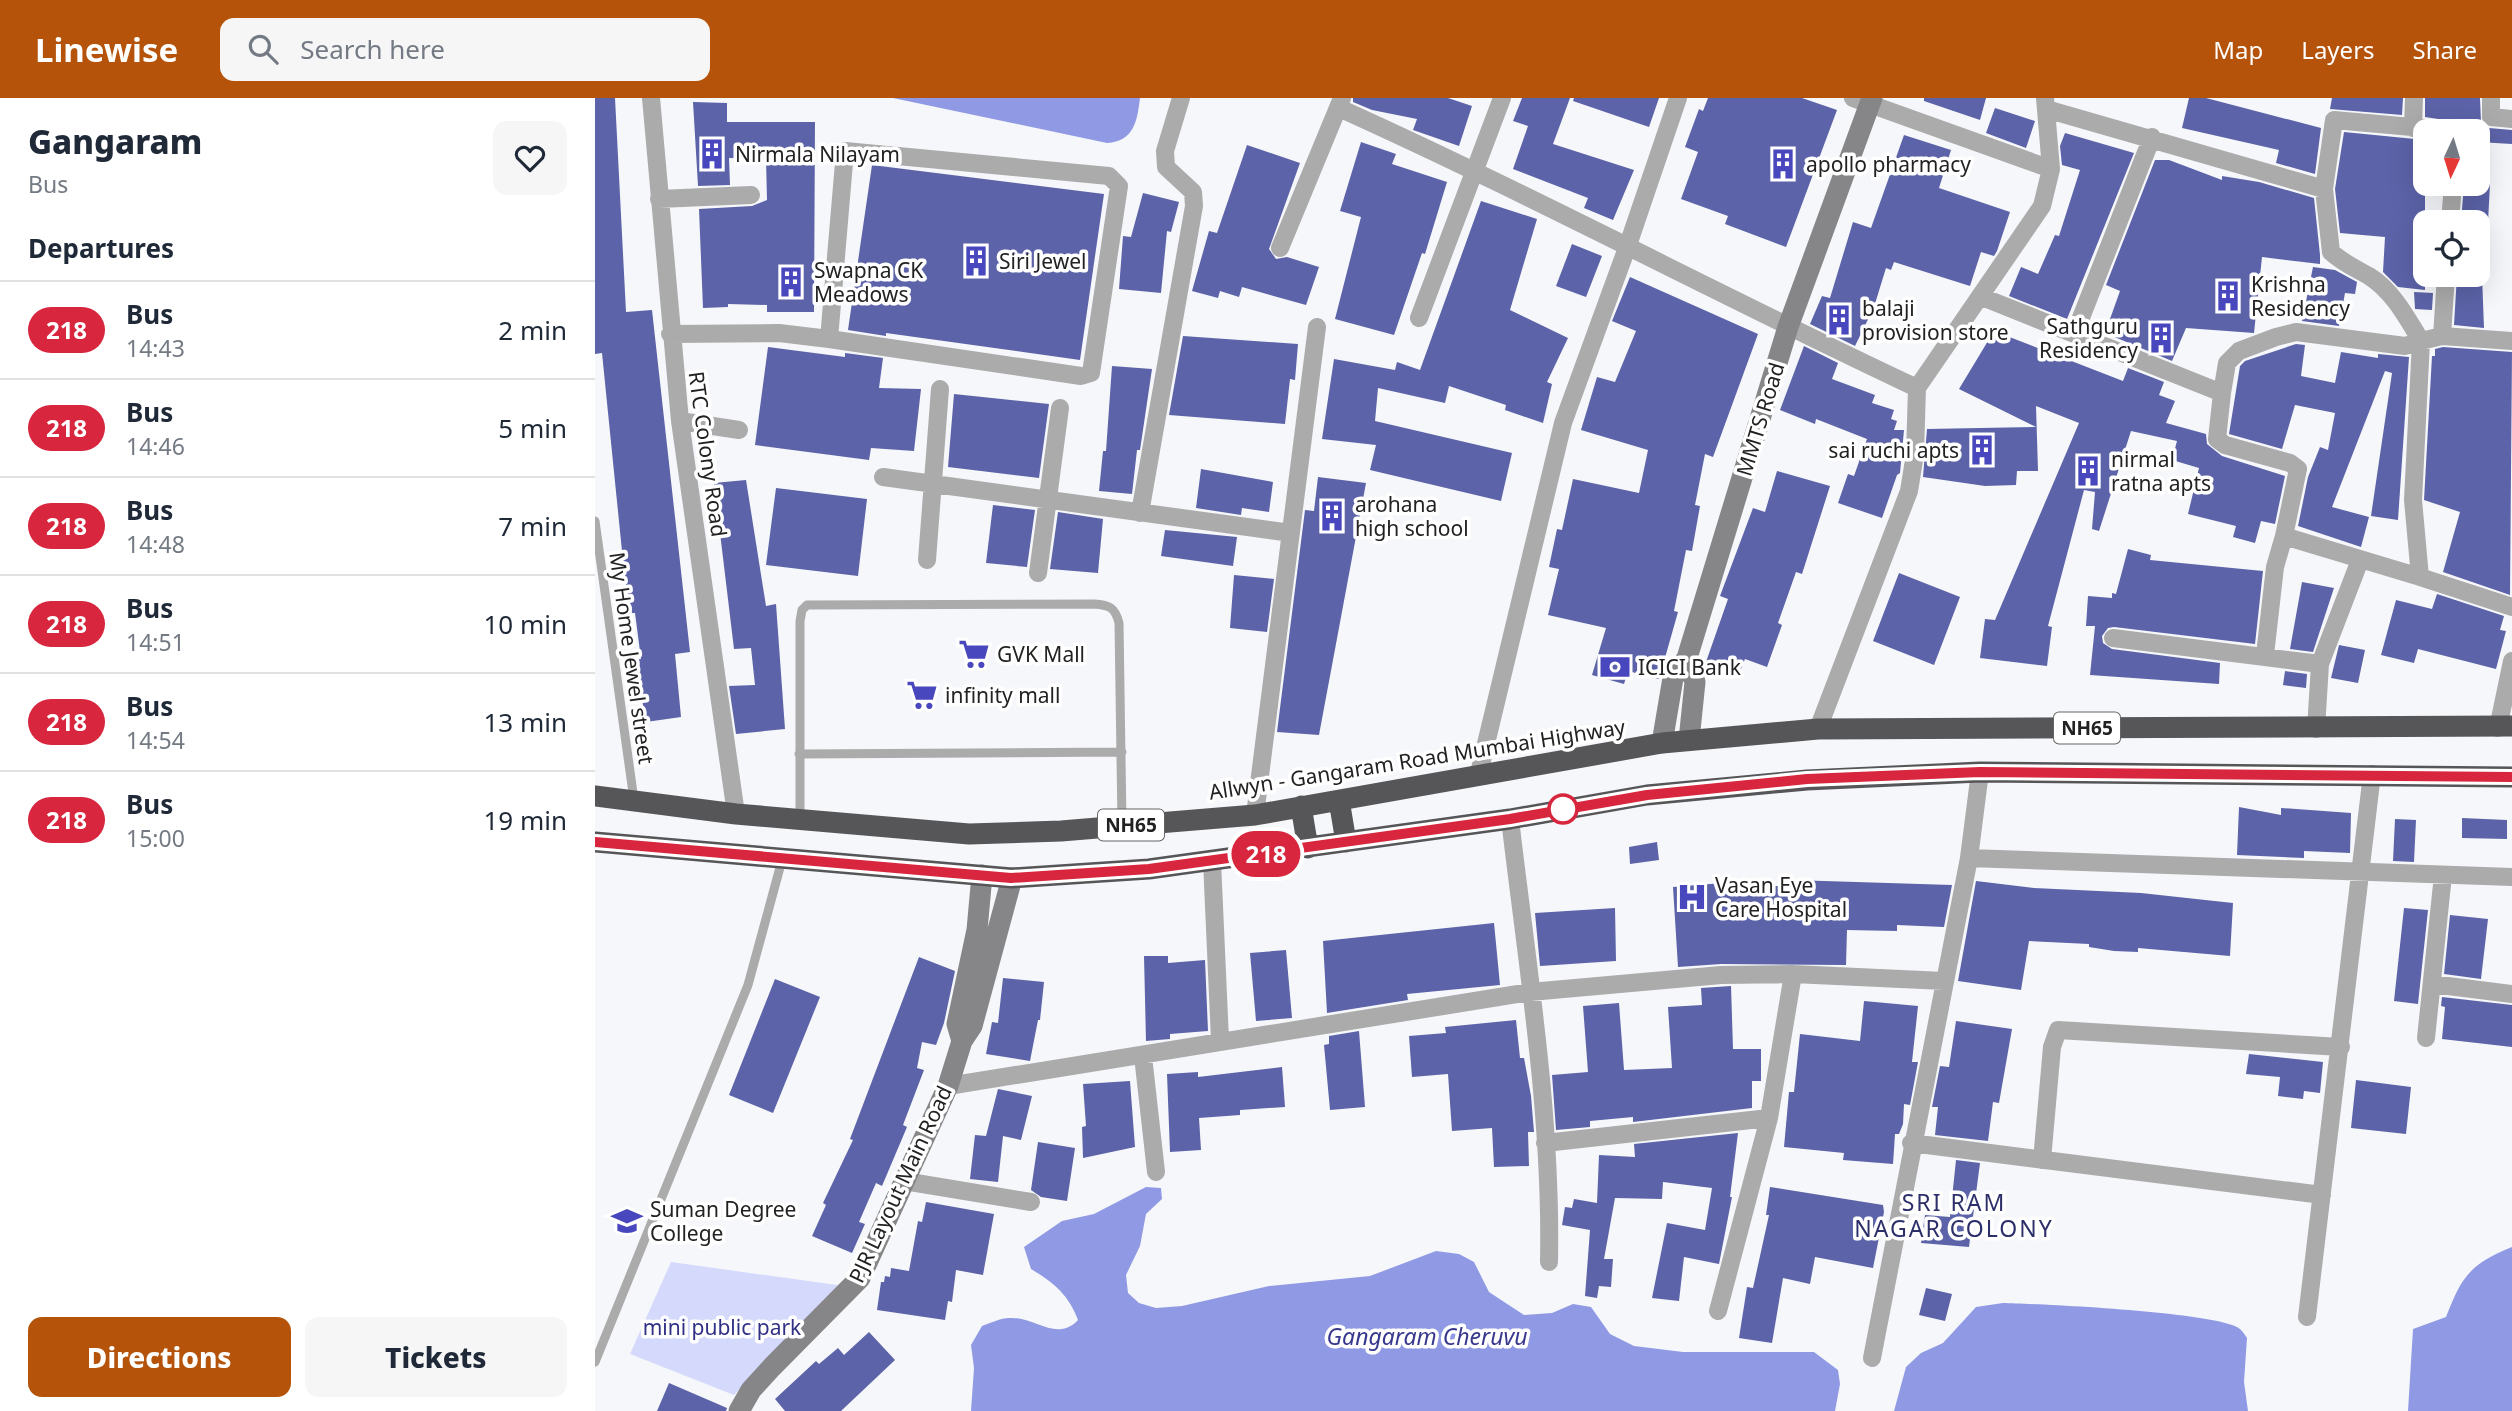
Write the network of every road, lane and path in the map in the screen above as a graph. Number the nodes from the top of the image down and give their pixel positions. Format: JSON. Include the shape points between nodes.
{"nodes":[{"id":1,"x":651,"y":98,"type":"edge"},
{"id":2,"x":1181,"y":98,"type":"edge"},
{"id":3,"x":1502,"y":98,"type":"edge"},
{"id":4,"x":1678,"y":98,"type":"edge"},
{"id":5,"x":2414,"y":98,"type":"edge"},
{"id":6,"x":2491,"y":98,"type":"edge"},
{"id":7,"x":1865,"y":100,"type":"edge"},
{"id":8,"x":1340,"y":103,"type":"edge"},
{"id":9,"x":2046,"y":103,"type":"edge"},
{"id":10,"x":2512,"y":118,"type":"edge"},
{"id":11,"x":2413,"y":119,"type":"edge"},
{"id":12,"x":2413,"y":128,"type":"edge"},
{"id":13,"x":2152,"y":137,"type":"junction"},
{"id":14,"x":2051,"y":169,"type":"junction"},
{"id":15,"x":1476,"y":170,"type":"junction"},
{"id":16,"x":2324,"y":189,"type":"junction"},
{"id":17,"x":751,"y":195,"type":"dead end"},
{"id":18,"x":659,"y":199,"type":"junction"},
{"id":19,"x":1628,"y":245,"type":"junction"},
{"id":20,"x":1280,"y":248,"type":"dead end"},
{"id":21,"x":2445,"y":287,"type":"edge"},
{"id":22,"x":1982,"y":297,"type":"junction"},
{"id":23,"x":1419,"y":318,"type":"dead end"},
{"id":24,"x":1317,"y":327,"type":"dead end"},
{"id":25,"x":1789,"y":327,"type":"junction"},
{"id":26,"x":670,"y":334,"type":"junction"},
{"id":27,"x":2075,"y":334,"type":"junction"},
{"id":28,"x":2442,"y":336,"type":"junction"},
{"id":29,"x":829,"y":339,"type":"junction"},
{"id":30,"x":2421,"y":341,"type":"junction"},
{"id":31,"x":2512,"y":341,"type":"edge"},
{"id":32,"x":940,"y":388,"type":"dead end"},
{"id":33,"x":1917,"y":388,"type":"junction"},
{"id":34,"x":2222,"y":393,"type":"junction"},
{"id":35,"x":1060,"y":408,"type":"dead end"},
{"id":36,"x":680,"y":421,"type":"junction"},
{"id":37,"x":739,"y":429,"type":"dead end"},
{"id":38,"x":883,"y":477,"type":"dead end"},
{"id":39,"x":933,"y":484,"type":"junction"},
{"id":40,"x":1047,"y":500,"type":"junction"},
{"id":41,"x":1140,"y":513,"type":"junction"},
{"id":42,"x":595,"y":521,"type":"edge"},
{"id":43,"x":1291,"y":533,"type":"junction"},
{"id":44,"x":2284,"y":536,"type":"junction"},
{"id":45,"x":927,"y":560,"type":"dead end"},
{"id":46,"x":2360,"y":560,"type":"junction"},
{"id":47,"x":1038,"y":573,"type":"dead end"},
{"id":48,"x":2420,"y":577,"type":"junction"},
{"id":49,"x":2512,"y":607,"type":"edge"},
{"id":50,"x":2113,"y":638,"type":"dead end"},
{"id":51,"x":2265,"y":655,"type":"junction"},
{"id":52,"x":1687,"y":658,"type":"junction"},
{"id":53,"x":2512,"y":661,"type":"edge"},
{"id":54,"x":2320,"y":664,"type":"junction"},
{"id":55,"x":2505,"y":727,"type":"edge"},
{"id":56,"x":1818,"y":729,"type":"junction"},
{"id":57,"x":2316,"y":729,"type":"junction"},
{"id":58,"x":1689,"y":740,"type":"junction"},
{"id":59,"x":1662,"y":743,"type":"junction"},
{"id":60,"x":1122,"y":752,"type":"junction"},
{"id":61,"x":799,"y":754,"type":"junction"},
{"id":62,"x":1980,"y":772,"type":"junction"},
{"id":63,"x":1479,"y":773,"type":"junction"},
{"id":64,"x":2372,"y":774,"type":"junction"},
{"id":65,"x":2512,"y":777,"type":"edge"},
{"id":66,"x":595,"y":796,"type":"edge"},
{"id":67,"x":634,"y":800,"type":"junction"},
{"id":68,"x":1339,"y":800,"type":"junction"},
{"id":69,"x":1301,"y":806,"type":"junction"},
{"id":70,"x":736,"y":814,"type":"junction"},
{"id":71,"x":1255,"y":815,"type":"junction"},
{"id":72,"x":1510,"y":819,"type":"junction"},
{"id":73,"x":800,"y":820,"type":"junction"},
{"id":74,"x":1122,"y":826,"type":"junction"},
{"id":75,"x":595,"y":842,"type":"edge"},
{"id":76,"x":1346,"y":842,"type":"junction"},
{"id":77,"x":1308,"y":848,"type":"junction"},
{"id":78,"x":1969,"y":858,"type":"junction"},
{"id":79,"x":782,"y":860,"type":"junction"},
{"id":80,"x":1212,"y":861,"type":"junction"},
{"id":81,"x":2362,"y":870,"type":"junction"},
{"id":82,"x":982,"y":875,"type":"junction"},
{"id":83,"x":2443,"y":876,"type":"junction"},
{"id":84,"x":2512,"y":877,"type":"edge"},
{"id":85,"x":1011,"y":878,"type":"junction"},
{"id":86,"x":1793,"y":974,"type":"junction"},
{"id":87,"x":1944,"y":981,"type":"junction"},
{"id":88,"x":2431,"y":984,"type":"junction"},
{"id":89,"x":1530,"y":992,"type":"junction"},
{"id":90,"x":2512,"y":994,"type":"edge"},
{"id":91,"x":2426,"y":1038,"type":"dead end"},
{"id":92,"x":1220,"y":1040,"type":"junction"},
{"id":93,"x":961,"y":1041,"type":"junction"},
{"id":94,"x":2341,"y":1047,"type":"junction"},
{"id":95,"x":1143,"y":1056,"type":"junction"},
{"id":96,"x":948,"y":1086,"type":"junction"},
{"id":97,"x":1769,"y":1118,"type":"junction"},
{"id":98,"x":1545,"y":1143,"type":"junction"},
{"id":99,"x":1911,"y":1143,"type":"junction"},
{"id":100,"x":2042,"y":1160,"type":"junction"},
{"id":101,"x":1156,"y":1172,"type":"dead end"},
{"id":102,"x":904,"y":1181,"type":"junction"},
{"id":103,"x":2322,"y":1195,"type":"junction"},
{"id":104,"x":1031,"y":1202,"type":"dead end"},
{"id":105,"x":1549,"y":1262,"type":"dead end"},
{"id":106,"x":1718,"y":1311,"type":"dead end"},
{"id":107,"x":2307,"y":1317,"type":"dead end"},
{"id":108,"x":1872,"y":1358,"type":"dead end"},
{"id":109,"x":595,"y":1362,"type":"edge"},
{"id":110,"x":739,"y":1411,"type":"edge"}],
"edges":[{"from":1,"to":18,"type":"street","name":"RTC Colony Road"},
{"from":2,"to":41,"type":"street","via":[[1165,151],[1166,167],[1193,192],[1194,206]]},
{"from":3,"to":15,"type":"street"},
{"from":4,"to":19,"type":"street"},
{"from":5,"to":11,"type":"street"},
{"from":6,"to":10,"type":"street","via":[[2491,117]]},
{"from":7,"to":14,"type":"street"},
{"from":7,"to":25,"type":"street","name":"MMTS Road"},
{"from":8,"to":15,"type":"street"},
{"from":8,"to":20,"type":"street"},
{"from":9,"to":13,"type":"street"},
{"from":9,"to":14,"type":"street"},
{"from":12,"to":16,"type":"street","via":[[2334,120]]},
{"from":13,"to":16,"type":"street"},
{"from":13,"to":27,"type":"street"},
{"from":14,"to":22,"type":"street","via":[[2042,206]]},
{"from":15,"to":19,"type":"street"},
{"from":15,"to":23,"type":"street"},
{"from":16,"to":30,"type":"street","via":[[2331,253],[2347,267],[2370,276],[2400,305]]},
{"from":17,"to":18,"type":"street"},
{"from":18,"to":26,"type":"street","name":"RTC Colony Road"},
{"from":19,"to":25,"type":"street"},
{"from":19,"to":63,"type":"street","via":[[1563,423]]},
{"from":21,"to":28,"type":"street"},
{"from":22,"to":27,"type":"street"},
{"from":22,"to":33,"type":"street"},
{"from":24,"to":43,"type":"street"},
{"from":25,"to":33,"type":"street"},
{"from":25,"to":52,"type":"street","name":"MMTS Road"},
{"from":26,"to":29,"type":"street","via":[[779,333]]},
{"from":26,"to":36,"type":"street","name":"RTC Colony Road"},
{"from":27,"to":34,"type":"street"},
{"from":28,"to":30,"type":"street"},
{"from":28,"to":31,"type":"street"},
{"from":29,"to":29,"type":"street","via":[[1081,376],[1091,373],[1119,186],[1109,176],[845,151]]},
{"from":30,"to":34,"type":"street","via":[[2405,346],[2296,332],[2276,337],[2239,351],[2227,363]]},
{"from":30,"to":48,"type":"street","via":[[2413,500]]},
{"from":32,"to":39,"type":"street"},
{"from":33,"to":56,"type":"street","via":[[1909,491]]},
{"from":34,"to":44,"type":"street","via":[[2217,439],[2298,469]]},
{"from":35,"to":40,"type":"street"},
{"from":36,"to":37,"type":"street"},
{"from":36,"to":70,"type":"street","name":"RTC Colony Road"},
{"from":38,"to":39,"type":"street"},
{"from":39,"to":40,"type":"street"},
{"from":39,"to":45,"type":"street"},
{"from":40,"to":41,"type":"street"},
{"from":40,"to":47,"type":"street"},
{"from":41,"to":43,"type":"street"},
{"from":42,"to":67,"type":"lane","name":"My Home Jewel street"},
{"from":43,"to":71,"type":"street"},
{"from":44,"to":46,"type":"street"},
{"from":44,"to":51,"type":"street","via":[[2275,567]]},
{"from":46,"to":48,"type":"street"},
{"from":46,"to":54,"type":"street"},
{"from":48,"to":49,"type":"street"},
{"from":50,"to":51,"type":"street"},
{"from":51,"to":54,"type":"street"},
{"from":52,"to":58,"type":"street","via":[[1695,682]]},
{"from":52,"to":59,"type":"street","name":"MMTS Road","via":[[1674,678]]},
{"from":53,"to":55,"type":"street"},
{"from":54,"to":57,"type":"street"},
{"from":55,"to":57,"type":"highway","number":"NH65"},
{"from":56,"to":57,"type":"highway","number":"NH65"},
{"from":56,"to":58,"type":"highway","number":"NH65"},
{"from":58,"to":59,"type":"highway","number":"NH65"},
{"from":59,"to":63,"type":"highway","name":"Allwyn - Gangaram Road Mumbai Highway","number":"NH65"},
{"from":60,"to":61,"type":"lane"},
{"from":60,"to":61,"type":"lane","via":[[1119,624],[1109,605],[807,605],[800,621]]},
{"from":60,"to":74,"type":"lane"},
{"from":61,"to":73,"type":"lane"},
{"from":62,"to":64,"type":"highway","number":"NH65"},
{"from":62,"to":72,"type":"highway","number":"NH65","via":[[1807,779],[1647,795]]},
{"from":62,"to":78,"type":"street"},
{"from":63,"to":68,"type":"highway","name":"Allwyn - Gangaram Road Mumbai Highway","number":"NH65"},
{"from":64,"to":65,"type":"highway","number":"NH65"},
{"from":64,"to":81,"type":"street"},
{"from":66,"to":67,"type":"highway","name":"Allwyn - Gangaram Road Mumbai Highway","number":"NH65"},
{"from":67,"to":70,"type":"highway","name":"Allwyn - Gangaram Road Mumbai Highway","number":"NH65"},
{"from":68,"to":69,"type":"highway","name":"Allwyn - Gangaram Road Mumbai Highway","number":"NH65"},
{"from":68,"to":76,"type":"highway"},
{"from":69,"to":71,"type":"highway","name":"Allwyn - Gangaram Road Mumbai Highway","number":"NH65"},
{"from":69,"to":77,"type":"highway"},
{"from":70,"to":73,"type":"highway","name":"Allwyn - Gangaram Road Mumbai Highway","number":"NH65"},
{"from":71,"to":74,"type":"highway","name":"Allwyn - Gangaram Road Mumbai Highway","number":"NH65"},
{"from":72,"to":76,"type":"highway","number":"NH65"},
{"from":72,"to":89,"type":"street"},
{"from":73,"to":74,"type":"highway","name":"Allwyn - Gangaram Road Mumbai Highway","number":"NH65","via":[[969,834]]},
{"from":75,"to":79,"type":"highway","number":"NH65"},
{"from":76,"to":77,"type":"highway","number":"NH65"},
{"from":77,"to":80,"type":"highway","number":"NH65"},
{"from":78,"to":81,"type":"street"},
{"from":78,"to":87,"type":"street"},
{"from":79,"to":82,"type":"highway","number":"NH65"},
{"from":79,"to":109,"type":"lane","via":[[748,985]]},
{"from":80,"to":85,"type":"highway","number":"NH65"},
{"from":80,"to":92,"type":"street"},
{"from":81,"to":83,"type":"street"},
{"from":81,"to":94,"type":"street"},
{"from":82,"to":85,"type":"highway","number":"NH65"},
{"from":82,"to":93,"type":"street","name":"PJR Layout Main Road","via":[[977,930],[957,1024]]},
{"from":83,"to":84,"type":"street"},
{"from":83,"to":88,"type":"street"},
{"from":85,"to":93,"type":"street","name":"PJR Layout Main Road","via":[[972,1026]]},
{"from":86,"to":87,"type":"street"},
{"from":86,"to":89,"type":"street","via":[[1721,975]]},
{"from":86,"to":97,"type":"street"},
{"from":87,"to":99,"type":"street"},
{"from":88,"to":90,"type":"street"},
{"from":88,"to":91,"type":"street"},
{"from":89,"to":92,"type":"street"},
{"from":89,"to":98,"type":"street"},
{"from":92,"to":95,"type":"street"},
{"from":93,"to":96,"type":"street","name":"PJR Layout Main Road"},
{"from":94,"to":100,"type":"street","via":[[2058,1030],[2052,1047]]},
{"from":94,"to":103,"type":"street"},
{"from":95,"to":96,"type":"street"},
{"from":95,"to":101,"type":"street"},
{"from":96,"to":102,"type":"street","name":"PJR Layout Main Road"},
{"from":97,"to":98,"type":"street"},
{"from":97,"to":106,"type":"street"},
{"from":98,"to":105,"type":"street"},
{"from":99,"to":100,"type":"street"},
{"from":99,"to":108,"type":"street"},
{"from":100,"to":103,"type":"street"},
{"from":102,"to":104,"type":"street"},
{"from":102,"to":110,"type":"street","name":"PJR Layout Main Road","via":[[860,1279],[772,1367]]},
{"from":103,"to":107,"type":"street"}]}
